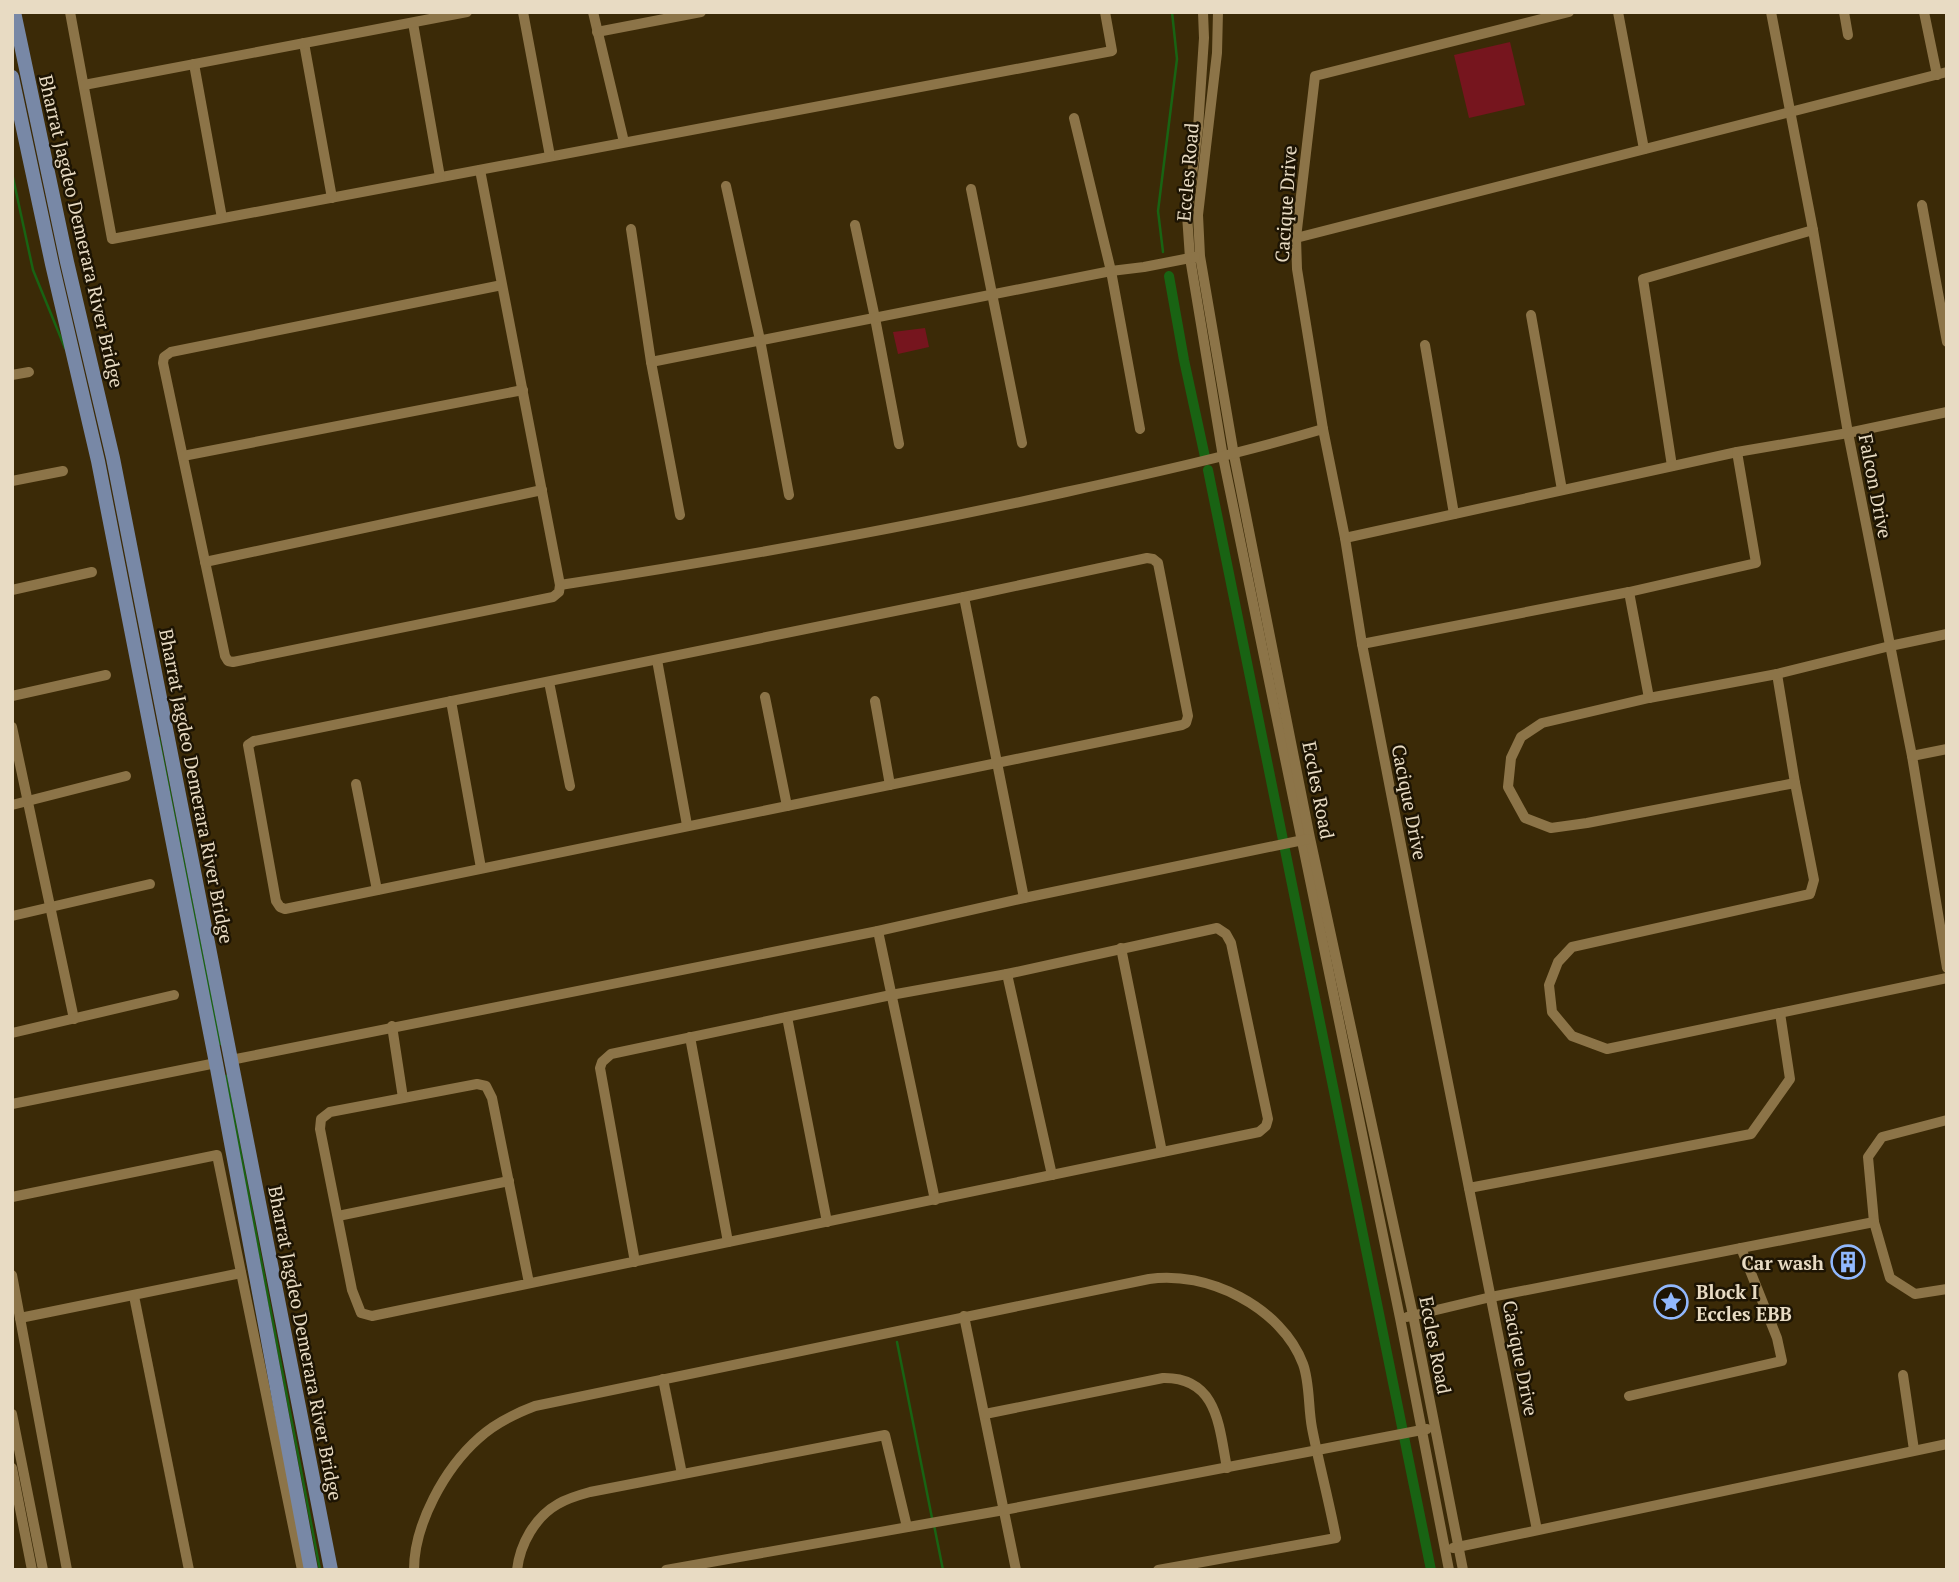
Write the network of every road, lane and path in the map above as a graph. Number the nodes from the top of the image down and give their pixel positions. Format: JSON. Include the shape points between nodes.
{"nodes":[{"id":1,"x":14,"y":12,"type":"edge"},
{"id":2,"x":70,"y":12,"type":"edge"},
{"id":3,"x":467,"y":12,"type":"edge"},
{"id":4,"x":523,"y":12,"type":"edge"},
{"id":5,"x":593,"y":12,"type":"edge"},
{"id":6,"x":701,"y":12,"type":"edge"},
{"id":7,"x":1105,"y":12,"type":"edge"},
{"id":8,"x":1202,"y":12,"type":"edge"},
{"id":9,"x":1218,"y":12,"type":"edge"},
{"id":10,"x":1569,"y":12,"type":"edge"},
{"id":11,"x":1618,"y":12,"type":"edge"},
{"id":12,"x":1771,"y":12,"type":"edge"},
{"id":13,"x":1844,"y":12,"type":"edge"},
{"id":14,"x":1924,"y":12,"type":"edge"},
{"id":15,"x":413,"y":23,"type":"junction"},
{"id":16,"x":597,"y":32,"type":"junction"},
{"id":17,"x":1848,"y":35,"type":"dead end"},
{"id":18,"x":304,"y":43,"type":"junction"},
{"id":19,"x":194,"y":64,"type":"junction"},
{"id":20,"x":1942,"y":73,"type":"edge"},
{"id":21,"x":12,"y":77,"type":"edge"},
{"id":22,"x":84,"y":85,"type":"junction"},
{"id":23,"x":1789,"y":113,"type":"junction"},
{"id":24,"x":1074,"y":118,"type":"dead end"},
{"id":25,"x":624,"y":142,"type":"junction"},
{"id":26,"x":1644,"y":149,"type":"junction"},
{"id":27,"x":550,"y":156,"type":"junction"},
{"id":28,"x":480,"y":170,"type":"junction"},
{"id":29,"x":440,"y":177,"type":"junction"},
{"id":30,"x":726,"y":186,"type":"dead end"},
{"id":31,"x":971,"y":189,"type":"dead end"},
{"id":32,"x":332,"y":198,"type":"junction"},
{"id":33,"x":1922,"y":205,"type":"dead end"},
{"id":34,"x":222,"y":218,"type":"junction"},
{"id":35,"x":855,"y":225,"type":"dead end"},
{"id":36,"x":631,"y":229,"type":"dead end"},
{"id":37,"x":1813,"y":230,"type":"junction"},
{"id":38,"x":1296,"y":238,"type":"junction"},
{"id":39,"x":1195,"y":257,"type":"junction"},
{"id":40,"x":1111,"y":271,"type":"junction"},
{"id":41,"x":502,"y":285,"type":"junction"},
{"id":42,"x":993,"y":294,"type":"junction"},
{"id":43,"x":1531,"y":315,"type":"dead end"},
{"id":44,"x":875,"y":318,"type":"junction"},
{"id":45,"x":760,"y":340,"type":"junction"},
{"id":46,"x":1947,"y":342,"type":"edge"},
{"id":47,"x":1425,"y":345,"type":"dead end"},
{"id":48,"x":651,"y":362,"type":"junction"},
{"id":49,"x":29,"y":372,"type":"dead end"},
{"id":50,"x":12,"y":375,"type":"edge"},
{"id":51,"x":523,"y":390,"type":"junction"},
{"id":52,"x":1947,"y":412,"type":"edge"},
{"id":53,"x":1140,"y":429,"type":"dead end"},
{"id":54,"x":1323,"y":429,"type":"junction"},
{"id":55,"x":1848,"y":433,"type":"junction"},
{"id":56,"x":1022,"y":443,"type":"dead end"},
{"id":57,"x":899,"y":444,"type":"dead end"},
{"id":58,"x":1737,"y":452,"type":"junction"},
{"id":59,"x":183,"y":456,"type":"junction"},
{"id":60,"x":1229,"y":456,"type":"junction"},
{"id":61,"x":1672,"y":466,"type":"junction"},
{"id":62,"x":63,"y":471,"type":"dead end"},
{"id":63,"x":12,"y":481,"type":"edge"},
{"id":64,"x":542,"y":490,"type":"junction"},
{"id":65,"x":1562,"y":490,"type":"junction"},
{"id":66,"x":789,"y":495,"type":"dead end"},
{"id":67,"x":1454,"y":514,"type":"junction"},
{"id":68,"x":680,"y":515,"type":"dead end"},
{"id":69,"x":1345,"y":538,"type":"junction"},
{"id":70,"x":205,"y":562,"type":"junction"},
{"id":71,"x":92,"y":572,"type":"dead end"},
{"id":72,"x":560,"y":585,"type":"junction"},
{"id":73,"x":12,"y":590,"type":"edge"},
{"id":74,"x":1629,"y":592,"type":"junction"},
{"id":75,"x":964,"y":597,"type":"junction"},
{"id":76,"x":1947,"y":634,"type":"edge"},
{"id":77,"x":1362,"y":644,"type":"junction"},
{"id":78,"x":1890,"y":646,"type":"junction"},
{"id":79,"x":657,"y":660,"type":"junction"},
{"id":80,"x":1777,"y":674,"type":"junction"},
{"id":81,"x":107,"y":675,"type":"dead end"},
{"id":82,"x":549,"y":682,"type":"junction"},
{"id":83,"x":12,"y":696,"type":"edge"},
{"id":84,"x":765,"y":698,"type":"dead end"},
{"id":85,"x":1649,"y":698,"type":"junction"},
{"id":86,"x":451,"y":701,"type":"junction"},
{"id":87,"x":875,"y":701,"type":"dead end"},
{"id":88,"x":12,"y":727,"type":"edge"},
{"id":89,"x":1947,"y":750,"type":"edge"},
{"id":90,"x":1912,"y":756,"type":"junction"},
{"id":91,"x":998,"y":764,"type":"junction"},
{"id":92,"x":126,"y":776,"type":"dead end"},
{"id":93,"x":1795,"y":783,"type":"junction"},
{"id":94,"x":356,"y":784,"type":"dead end"},
{"id":95,"x":890,"y":785,"type":"junction"},
{"id":96,"x":570,"y":786,"type":"dead end"},
{"id":97,"x":28,"y":802,"type":"junction"},
{"id":98,"x":12,"y":806,"type":"edge"},
{"id":99,"x":788,"y":806,"type":"junction"},
{"id":100,"x":687,"y":825,"type":"junction"},
{"id":101,"x":1306,"y":840,"type":"junction"},
{"id":102,"x":481,"y":868,"type":"junction"},
{"id":103,"x":150,"y":884,"type":"dead end"},
{"id":104,"x":377,"y":890,"type":"junction"},
{"id":105,"x":1024,"y":898,"type":"junction"},
{"id":106,"x":51,"y":907,"type":"junction"},
{"id":107,"x":12,"y":916,"type":"edge"},
{"id":108,"x":878,"y":931,"type":"junction"},
{"id":109,"x":1121,"y":948,"type":"junction"},
{"id":110,"x":1947,"y":968,"type":"edge"},
{"id":111,"x":1006,"y":974,"type":"junction"},
{"id":112,"x":1947,"y":978,"type":"edge"},
{"id":113,"x":174,"y":995,"type":"dead end"},
{"id":114,"x":891,"y":995,"type":"junction"},
{"id":115,"x":1780,"y":1013,"type":"junction"},
{"id":116,"x":787,"y":1017,"type":"junction"},
{"id":117,"x":75,"y":1019,"type":"junction"},
{"id":118,"x":391,"y":1026,"type":"junction"},
{"id":119,"x":12,"y":1033,"type":"edge"},
{"id":120,"x":690,"y":1037,"type":"junction"},
{"id":121,"x":231,"y":1059,"type":"junction"},
{"id":122,"x":209,"y":1064,"type":"junction"},
{"id":123,"x":403,"y":1098,"type":"junction"},
{"id":124,"x":12,"y":1104,"type":"edge"},
{"id":125,"x":1947,"y":1120,"type":"edge"},
{"id":126,"x":1162,"y":1152,"type":"junction"},
{"id":127,"x":1052,"y":1175,"type":"junction"},
{"id":128,"x":509,"y":1181,"type":"junction"},
{"id":129,"x":1469,"y":1188,"type":"junction"},
{"id":130,"x":12,"y":1197,"type":"edge"},
{"id":131,"x":935,"y":1200,"type":"junction"},
{"id":132,"x":338,"y":1216,"type":"junction"},
{"id":133,"x":827,"y":1222,"type":"junction"},
{"id":134,"x":1874,"y":1222,"type":"junction"},
{"id":135,"x":728,"y":1242,"type":"junction"},
{"id":136,"x":1741,"y":1248,"type":"junction"},
{"id":137,"x":635,"y":1262,"type":"junction"},
{"id":138,"x":241,"y":1273,"type":"junction"},
{"id":139,"x":12,"y":1275,"type":"edge"},
{"id":140,"x":529,"y":1283,"type":"junction"},
{"id":141,"x":1947,"y":1289,"type":"edge"},
{"id":142,"x":134,"y":1296,"type":"junction"},
{"id":143,"x":1491,"y":1297,"type":"junction"},
{"id":144,"x":1413,"y":1315,"type":"junction"},
{"id":145,"x":964,"y":1316,"type":"junction"},
{"id":146,"x":20,"y":1318,"type":"junction"},
{"id":147,"x":1400,"y":1318,"type":"junction"},
{"id":148,"x":1903,"y":1375,"type":"dead end"},
{"id":149,"x":663,"y":1379,"type":"junction"},
{"id":150,"x":1629,"y":1396,"type":"dead end"},
{"id":151,"x":12,"y":1414,"type":"edge"},
{"id":152,"x":985,"y":1414,"type":"junction"},
{"id":153,"x":1433,"y":1427,"type":"junction"},
{"id":154,"x":1421,"y":1430,"type":"junction"},
{"id":155,"x":1947,"y":1444,"type":"edge"},
{"id":156,"x":1317,"y":1449,"type":"junction"},
{"id":157,"x":1914,"y":1450,"type":"junction"},
{"id":158,"x":12,"y":1468,"type":"edge"},
{"id":159,"x":1227,"y":1468,"type":"junction"},
{"id":160,"x":682,"y":1474,"type":"junction"},
{"id":161,"x":1004,"y":1510,"type":"junction"},
{"id":162,"x":907,"y":1527,"type":"junction"},
{"id":163,"x":18,"y":1529,"type":"edge"},
{"id":164,"x":1537,"y":1530,"type":"junction"},
{"id":165,"x":1458,"y":1547,"type":"junction"},
{"id":166,"x":1445,"y":1550,"type":"junction"},
{"id":167,"x":32,"y":1570,"type":"edge"},
{"id":168,"x":43,"y":1570,"type":"edge"},
{"id":169,"x":67,"y":1570,"type":"edge"},
{"id":170,"x":189,"y":1570,"type":"edge"},
{"id":171,"x":302,"y":1570,"type":"edge"},
{"id":172,"x":311,"y":1570,"type":"edge"},
{"id":173,"x":331,"y":1570,"type":"edge"},
{"id":174,"x":414,"y":1570,"type":"edge"},
{"id":175,"x":517,"y":1570,"type":"edge"},
{"id":176,"x":666,"y":1570,"type":"edge"},
{"id":177,"x":1016,"y":1570,"type":"edge"},
{"id":178,"x":1158,"y":1570,"type":"edge"},
{"id":179,"x":1449,"y":1570,"type":"edge"},
{"id":180,"x":1463,"y":1570,"type":"edge"}],
"edges":[{"from":1,"to":121,"type":"main road","name":"Bharrat Jagdeo Demerara River Bridge","via":[[113,458]]},
{"from":2,"to":22,"type":"street"},
{"from":3,"to":15,"type":"street"},
{"from":4,"to":27,"type":"street"},
{"from":5,"to":16,"type":"street"},
{"from":6,"to":16,"type":"street"},
{"from":7,"to":25,"type":"street","via":[[1112,51]]},
{"from":8,"to":39,"type":"street","name":"Eccles Road","via":[[1198,128],[1187,215]]},
{"from":9,"to":39,"type":"street","name":"Eccles Road"},
{"from":10,"to":38,"type":"street","name":"Cacique Drive","via":[[1315,76]]},
{"from":11,"to":26,"type":"street"},
{"from":12,"to":23,"type":"street","name":"Falcon Drive"},
{"from":13,"to":17,"type":"street"},
{"from":14,"to":20,"type":"street"},
{"from":15,"to":18,"type":"street"},
{"from":15,"to":29,"type":"street"},
{"from":16,"to":25,"type":"street"},
{"from":18,"to":19,"type":"street"},
{"from":18,"to":32,"type":"street"},
{"from":19,"to":22,"type":"street"},
{"from":19,"to":34,"type":"street"},
{"from":20,"to":23,"type":"street"},
{"from":21,"to":122,"type":"main road","name":"Bharrat Jagdeo Demerara River Bridge","via":[[92,436]]},
{"from":22,"to":34,"type":"street","via":[[112,239]]},
{"from":23,"to":26,"type":"street"},
{"from":23,"to":37,"type":"street","name":"Falcon Drive"},
{"from":24,"to":40,"type":"street"},
{"from":25,"to":27,"type":"street"},
{"from":26,"to":38,"type":"street"},
{"from":27,"to":28,"type":"street"},
{"from":28,"to":29,"type":"street"},
{"from":28,"to":41,"type":"street"},
{"from":29,"to":32,"type":"street"},
{"from":30,"to":45,"type":"street"},
{"from":31,"to":42,"type":"street"},
{"from":32,"to":34,"type":"street"},
{"from":33,"to":46,"type":"street"},
{"from":35,"to":44,"type":"street"},
{"from":36,"to":48,"type":"street"},
{"from":37,"to":55,"type":"street","name":"Falcon Drive"},
{"from":37,"to":61,"type":"street","via":[[1643,279]]},
{"from":38,"to":54,"type":"street","name":"Cacique Drive"},
{"from":39,"to":40,"type":"street"},
{"from":39,"to":60,"type":"street","name":"Eccles Road"},
{"from":40,"to":42,"type":"street"},
{"from":40,"to":53,"type":"street"},
{"from":41,"to":51,"type":"street"},
{"from":41,"to":59,"type":"street","via":[[171,352],[163,363]]},
{"from":42,"to":44,"type":"street"},
{"from":42,"to":56,"type":"street"},
{"from":43,"to":65,"type":"street"},
{"from":44,"to":45,"type":"street"},
{"from":44,"to":57,"type":"street"},
{"from":45,"to":48,"type":"street"},
{"from":45,"to":66,"type":"street"},
{"from":47,"to":67,"type":"street"},
{"from":48,"to":68,"type":"street"},
{"from":49,"to":50,"type":"street"},
{"from":51,"to":59,"type":"street"},
{"from":51,"to":64,"type":"street"},
{"from":52,"to":55,"type":"street"},
{"from":54,"to":60,"type":"street"},
{"from":54,"to":69,"type":"street","name":"Cacique Drive"},
{"from":55,"to":58,"type":"street"},
{"from":55,"to":78,"type":"street","name":"Falcon Drive"},
{"from":58,"to":61,"type":"street"},
{"from":58,"to":74,"type":"street","via":[[1756,563]]},
{"from":59,"to":70,"type":"street"},
{"from":60,"to":72,"type":"street","via":[[988,509]]},
{"from":60,"to":101,"type":"street","name":"Eccles Road"},
{"from":61,"to":65,"type":"street"},
{"from":62,"to":63,"type":"street"},
{"from":64,"to":70,"type":"street"},
{"from":64,"to":72,"type":"street"},
{"from":65,"to":67,"type":"street"},
{"from":67,"to":69,"type":"street"},
{"from":69,"to":77,"type":"street","name":"Cacique Drive"},
{"from":70,"to":72,"type":"street","via":[[225,656],[233,662],[553,597]]},
{"from":71,"to":73,"type":"street"},
{"from":74,"to":77,"type":"street"},
{"from":74,"to":85,"type":"street"},
{"from":75,"to":79,"type":"street"},
{"from":75,"to":91,"type":"street"},
{"from":75,"to":91,"type":"street","via":[[1147,558],[1158,563],[1161,576],[1188,716],[1185,723]]},
{"from":76,"to":78,"type":"street"},
{"from":77,"to":129,"type":"street","name":"Cacique Drive"},
{"from":78,"to":80,"type":"street"},
{"from":78,"to":90,"type":"street","name":"Falcon Drive"},
{"from":79,"to":82,"type":"street"},
{"from":79,"to":100,"type":"street"},
{"from":80,"to":85,"type":"street"},
{"from":80,"to":93,"type":"street"},
{"from":81,"to":83,"type":"street"},
{"from":82,"to":86,"type":"street"},
{"from":82,"to":96,"type":"street"},
{"from":84,"to":99,"type":"street"},
{"from":85,"to":93,"type":"street","via":[[1542,723],[1521,737],[1511,758],[1508,788],[1525,818],[1551,828]]},
{"from":86,"to":102,"type":"street"},
{"from":86,"to":104,"type":"street","via":[[248,745],[280,907]]},
{"from":87,"to":95,"type":"street"},
{"from":88,"to":97,"type":"street"},
{"from":89,"to":90,"type":"street"},
{"from":90,"to":110,"type":"street","name":"Falcon Drive"},
{"from":91,"to":95,"type":"street"},
{"from":91,"to":105,"type":"street"},
{"from":92,"to":97,"type":"street"},
{"from":93,"to":115,"type":"street","via":[[1815,880],[1810,894],[1572,947],[1558,962],[1549,985],[1552,1012],[1572,1036],[1606,1049]]},
{"from":94,"to":104,"type":"street"},
{"from":95,"to":99,"type":"street"},
{"from":97,"to":98,"type":"street"},
{"from":97,"to":106,"type":"street"},
{"from":99,"to":100,"type":"street"},
{"from":100,"to":102,"type":"street"},
{"from":101,"to":105,"type":"street"},
{"from":101,"to":144,"type":"street","name":"Eccles Road"},
{"from":101,"to":147,"type":"street","name":"Eccles Road"},
{"from":102,"to":104,"type":"street"},
{"from":103,"to":106,"type":"street"},
{"from":105,"to":108,"type":"street"},
{"from":106,"to":107,"type":"street"},
{"from":106,"to":117,"type":"street"},
{"from":108,"to":114,"type":"street"},
{"from":108,"to":118,"type":"street"},
{"from":109,"to":111,"type":"street"},
{"from":109,"to":126,"type":"street"},
{"from":109,"to":126,"type":"street","via":[[1217,928],[1226,934],[1268,1119],[1259,1132]]},
{"from":111,"to":114,"type":"street"},
{"from":111,"to":127,"type":"street"},
{"from":112,"to":115,"type":"street"},
{"from":113,"to":117,"type":"street"},
{"from":114,"to":116,"type":"street"},
{"from":114,"to":131,"type":"street"},
{"from":115,"to":129,"type":"street","via":[[1790,1079],[1751,1134]]},
{"from":116,"to":120,"type":"street"},
{"from":116,"to":133,"type":"street"},
{"from":117,"to":119,"type":"street"},
{"from":118,"to":121,"type":"street"},
{"from":118,"to":123,"type":"street"},
{"from":120,"to":135,"type":"street"},
{"from":120,"to":137,"type":"street","via":[[611,1054],[600,1068]]},
{"from":121,"to":173,"type":"main road","name":"Bharrat Jagdeo Demerara River Bridge"},
{"from":122,"to":124,"type":"street"},
{"from":122,"to":172,"type":"main road","name":"Bharrat Jagdeo Demerara River Bridge"},
{"from":123,"to":128,"type":"street","via":[[486,1086]]},
{"from":123,"to":132,"type":"street","via":[[330,1112],[321,1119]]},
{"from":125,"to":134,"type":"street","via":[[1881,1137],[1868,1157]]},
{"from":126,"to":127,"type":"street"},
{"from":127,"to":131,"type":"street"},
{"from":128,"to":132,"type":"street"},
{"from":128,"to":140,"type":"street"},
{"from":129,"to":143,"type":"street","name":"Cacique Drive"},
{"from":130,"to":138,"type":"street","via":[[216,1154]]},
{"from":131,"to":133,"type":"street"},
{"from":132,"to":140,"type":"street","via":[[361,1313],[372,1316]]},
{"from":133,"to":135,"type":"street"},
{"from":134,"to":136,"type":"street"},
{"from":134,"to":141,"type":"street","via":[[1890,1278],[1915,1294]]},
{"from":135,"to":137,"type":"street"},
{"from":136,"to":143,"type":"street"},
{"from":136,"to":150,"type":"street","via":[[1782,1361]]},
{"from":137,"to":140,"type":"street"},
{"from":138,"to":142,"type":"street"},
{"from":138,"to":171,"type":"street"},
{"from":139,"to":146,"type":"street"},
{"from":142,"to":146,"type":"street"},
{"from":142,"to":170,"type":"street"},
{"from":143,"to":144,"type":"street"},
{"from":143,"to":164,"type":"street","name":"Cacique Drive"},
{"from":144,"to":147,"type":"street"},
{"from":144,"to":153,"type":"street","name":"Eccles Road"},
{"from":145,"to":149,"type":"street"},
{"from":145,"to":152,"type":"street"},
{"from":145,"to":156,"type":"street","via":[[1162,1276],[1231,1292],[1261,1310],[1281,1330],[1304,1365]]},
{"from":146,"to":169,"type":"street"},
{"from":147,"to":154,"type":"street","name":"Eccles Road"},
{"from":148,"to":157,"type":"street"},
{"from":149,"to":160,"type":"street"},
{"from":149,"to":174,"type":"street","via":[[535,1406],[479,1438],[456,1462],[429,1510],[414,1552]]},
{"from":151,"to":168,"type":"street"},
{"from":152,"to":159,"type":"street","via":[[1163,1378],[1184,1380],[1213,1405]]},
{"from":152,"to":161,"type":"street"},
{"from":153,"to":154,"type":"street"},
{"from":153,"to":165,"type":"street","name":"Eccles Road"},
{"from":154,"to":156,"type":"street"},
{"from":154,"to":166,"type":"street","name":"Eccles Road"},
{"from":155,"to":157,"type":"street"},
{"from":156,"to":159,"type":"street"},
{"from":156,"to":178,"type":"street","via":[[1336,1538]]},
{"from":157,"to":164,"type":"street"},
{"from":158,"to":163,"type":"street"},
{"from":159,"to":161,"type":"street"},
{"from":160,"to":162,"type":"street","via":[[885,1435]]},
{"from":160,"to":175,"type":"street","via":[[590,1492],[556,1504],[528,1534]]},
{"from":161,"to":162,"type":"street"},
{"from":161,"to":177,"type":"street"},
{"from":162,"to":176,"type":"street"},
{"from":163,"to":167,"type":"street"},
{"from":164,"to":165,"type":"street"},
{"from":165,"to":166,"type":"street"},
{"from":165,"to":180,"type":"street","name":"Eccles Road"},
{"from":166,"to":179,"type":"street","name":"Eccles Road"}]}
